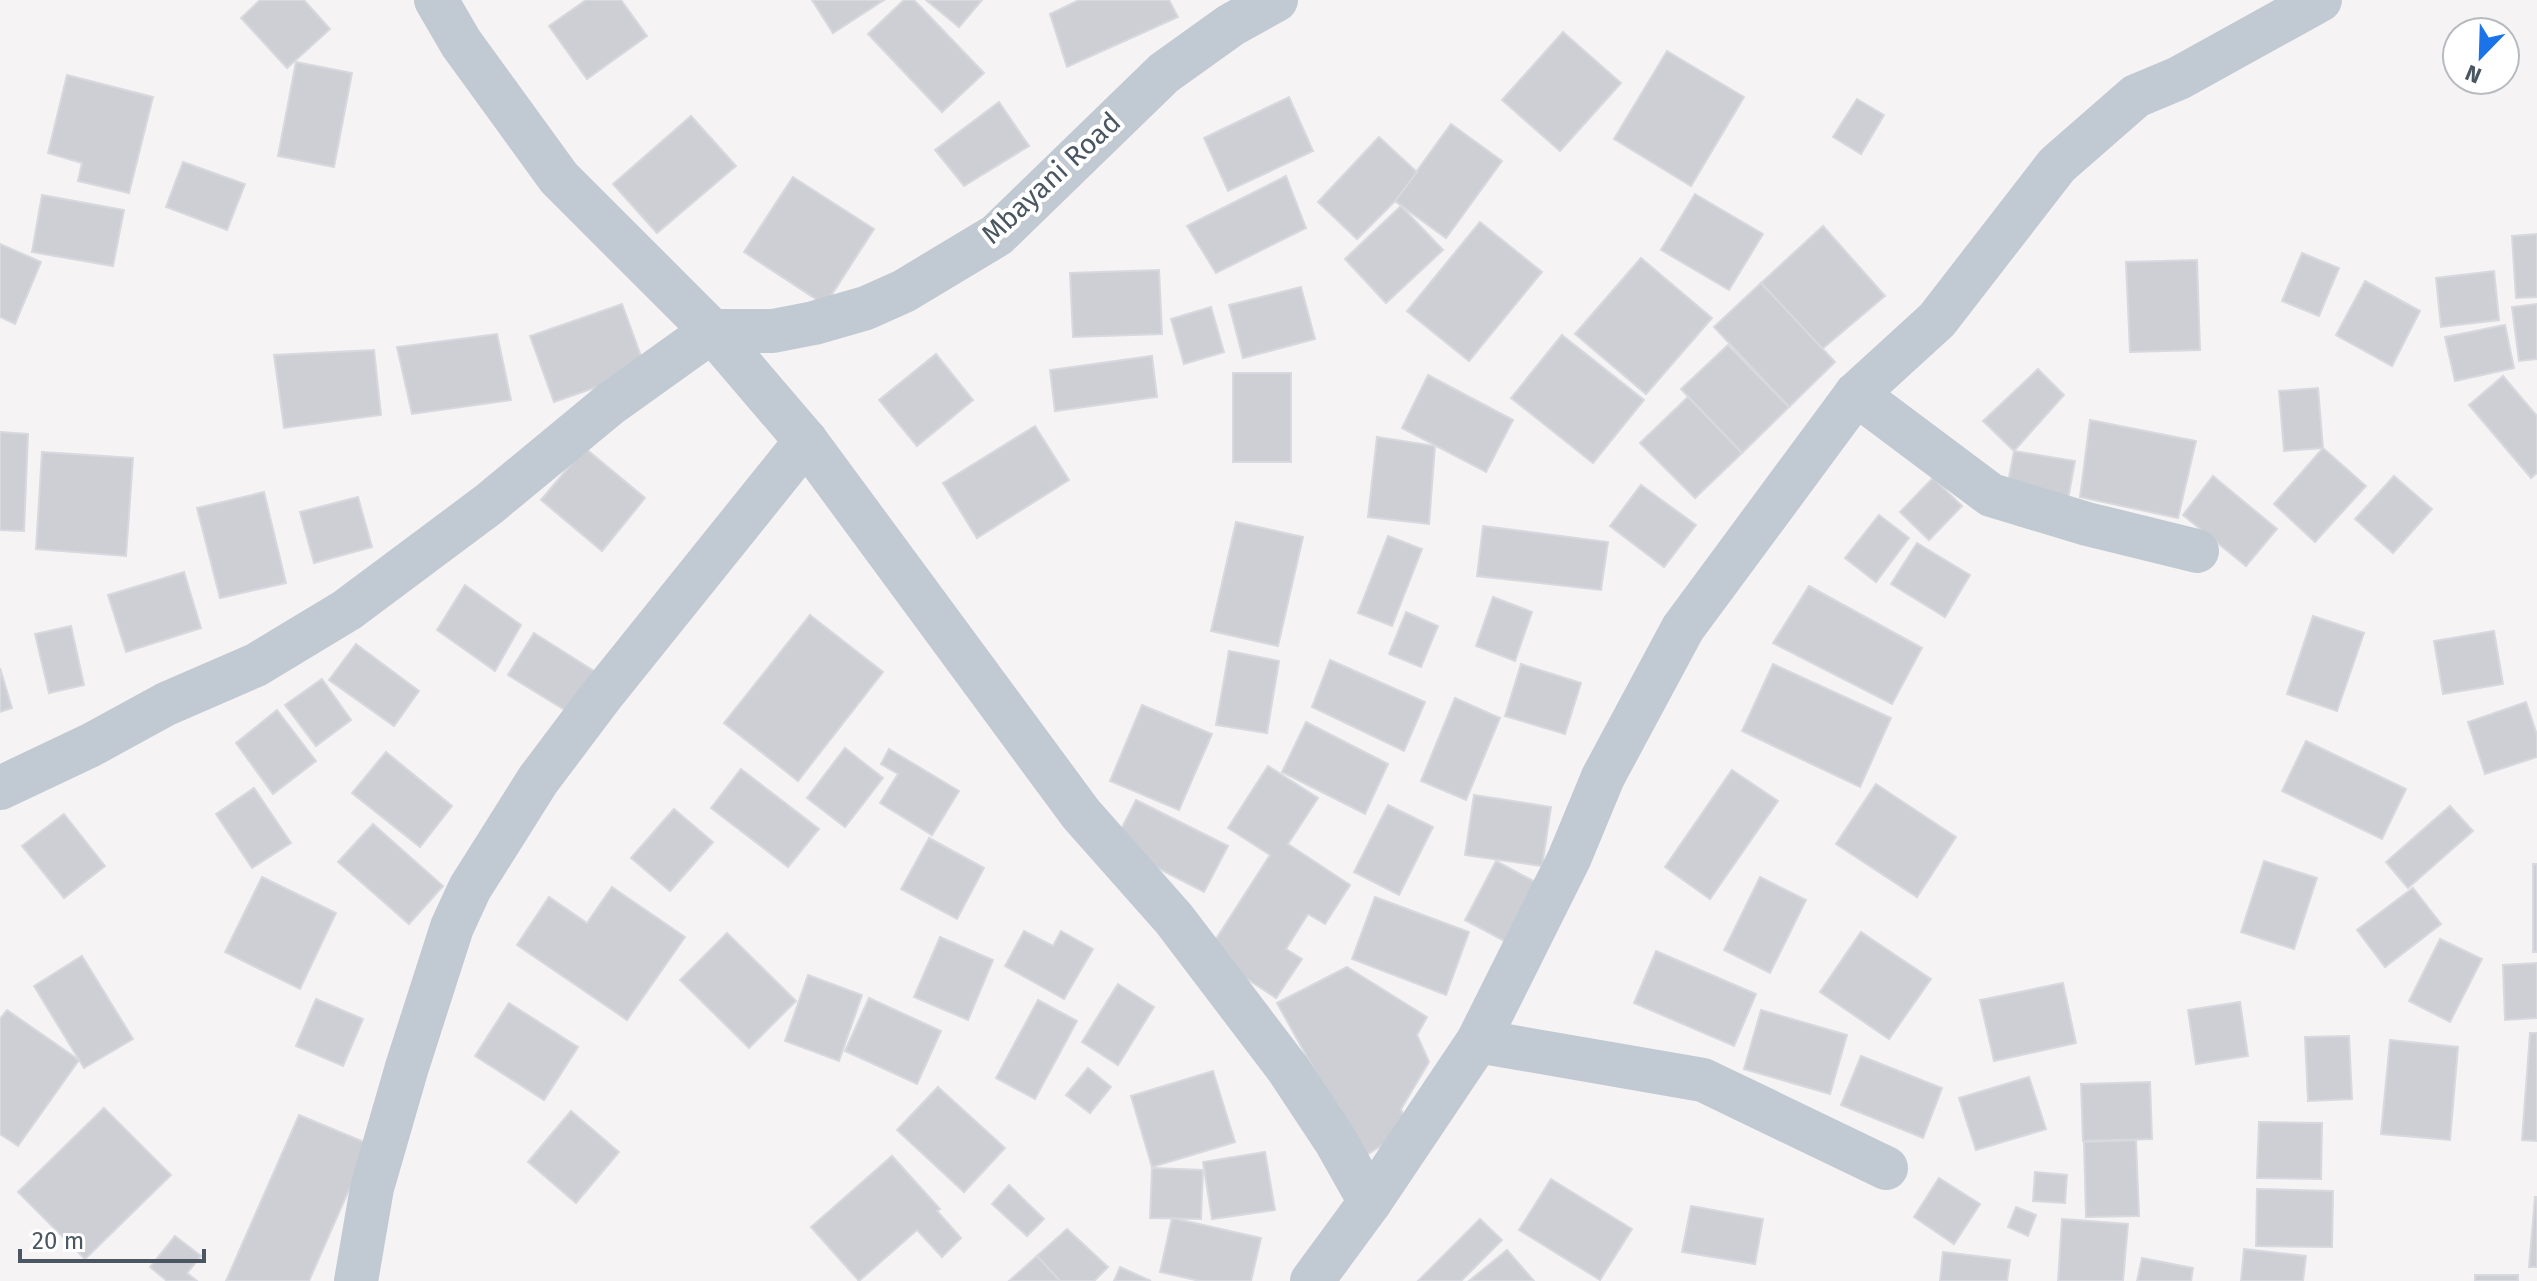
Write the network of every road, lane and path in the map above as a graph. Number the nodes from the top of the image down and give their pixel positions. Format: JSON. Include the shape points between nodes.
{"nodes":[{"id":1,"x":436,"y":0,"type":"edge"},
{"id":2,"x":1276,"y":0,"type":"edge"},
{"id":3,"x":2320,"y":0,"type":"edge"},
{"id":4,"x":712,"y":331,"type":"junction"},
{"id":5,"x":1856,"y":394,"type":"junction"},
{"id":6,"x":806,"y":441,"type":"junction"},
{"id":7,"x":2197,"y":551,"type":"dead end"},
{"id":8,"x":0,"y":788,"type":"edge"},
{"id":9,"x":1478,"y":1041,"type":"junction"},
{"id":10,"x":1886,"y":1168,"type":"dead end"},
{"id":11,"x":1370,"y":1202,"type":"junction"},
{"id":12,"x":356,"y":1281,"type":"edge"},
{"id":13,"x":1312,"y":1281,"type":"edge"}],
"edges":[{"from":1,"to":4,"type":"street","via":[[559,178]]},
{"from":2,"to":4,"type":"street","name":"Mbayani Road","via":[[1164,73],[997,235],[904,291],[814,323],[773,331]]},
{"from":3,"to":5,"type":"street","via":[[2136,96],[2057,165],[1937,320]]},
{"from":4,"to":6,"type":"street"},
{"from":4,"to":8,"type":"street","via":[[347,610],[256,665]]},
{"from":5,"to":7,"type":"street","via":[[1991,495]]},
{"from":5,"to":9,"type":"street","via":[[1683,628],[1603,777],[1569,859]]},
{"from":6,"to":11,"type":"street","via":[[1081,814],[1174,919],[1288,1069]]},
{"from":6,"to":12,"type":"street","via":[[538,780],[470,888],[452,927],[407,1067],[372,1188]]},
{"from":9,"to":10,"type":"street","via":[[1703,1080]]},
{"from":9,"to":11,"type":"street"},
{"from":11,"to":13,"type":"street"}]}
